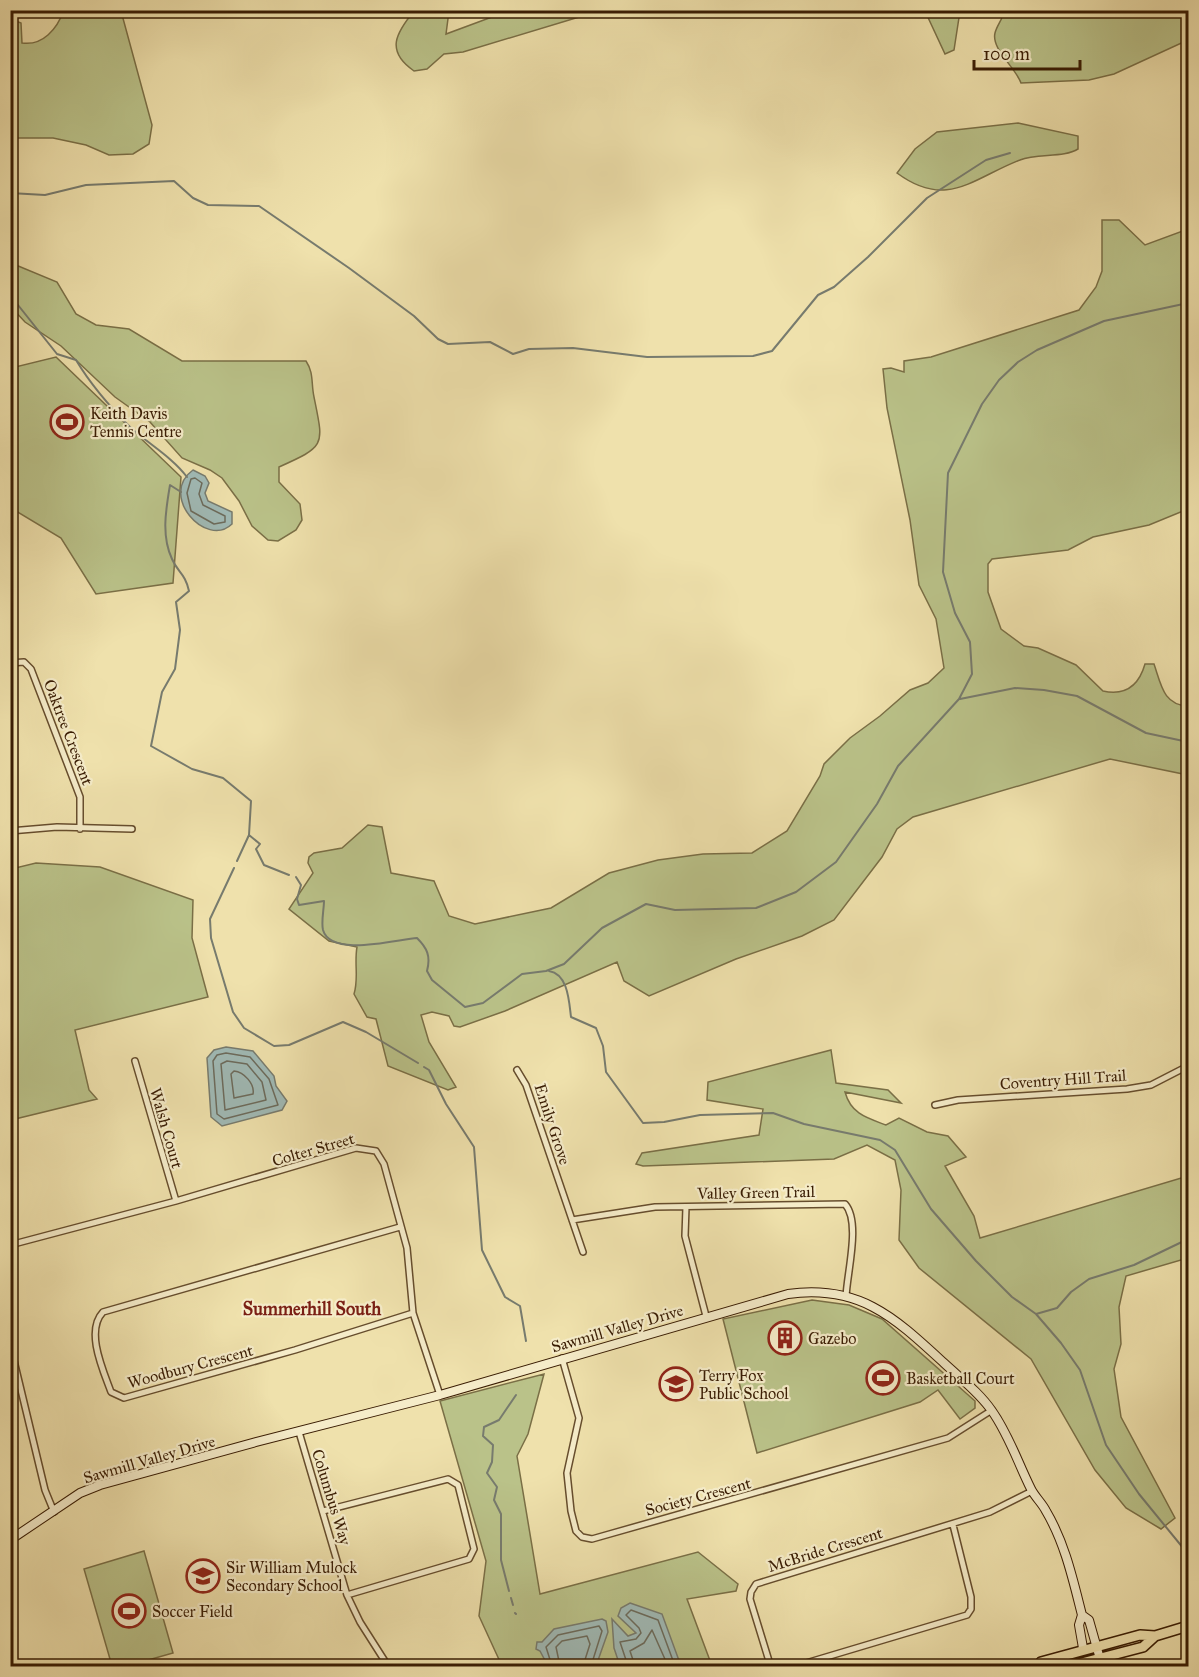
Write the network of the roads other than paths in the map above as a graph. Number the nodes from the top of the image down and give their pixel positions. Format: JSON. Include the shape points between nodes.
{"nodes":[{"id":1,"x":10,"y":663,"type":"edge"},
{"id":2,"x":80,"y":829,"type":"junction"},
{"id":3,"x":132,"y":829,"type":"dead end"},
{"id":4,"x":10,"y":831,"type":"edge"},
{"id":5,"x":135,"y":1061,"type":"dead end"},
{"id":6,"x":1188,"y":1066,"type":"edge"},
{"id":7,"x":517,"y":1070,"type":"dead end"},
{"id":8,"x":935,"y":1105,"type":"dead end"},
{"id":9,"x":176,"y":1202,"type":"junction"},
{"id":10,"x":686,"y":1207,"type":"junction"},
{"id":11,"x":572,"y":1220,"type":"junction"},
{"id":12,"x":400,"y":1227,"type":"junction"},
{"id":13,"x":10,"y":1245,"type":"edge"},
{"id":14,"x":584,"y":1252,"type":"dead end"},
{"id":15,"x":846,"y":1297,"type":"junction"},
{"id":16,"x":412,"y":1313,"type":"junction"},
{"id":17,"x":706,"y":1316,"type":"junction"},
{"id":18,"x":10,"y":1344,"type":"edge"},
{"id":19,"x":562,"y":1358,"type":"junction"},
{"id":20,"x":440,"y":1395,"type":"junction"},
{"id":21,"x":992,"y":1410,"type":"junction"},
{"id":22,"x":299,"y":1431,"type":"junction"},
{"id":23,"x":1032,"y":1491,"type":"junction"},
{"id":24,"x":322,"y":1511,"type":"junction"},
{"id":25,"x":54,"y":1512,"type":"junction"},
{"id":26,"x":953,"y":1525,"type":"junction"},
{"id":27,"x":10,"y":1540,"type":"edge"},
{"id":28,"x":347,"y":1594,"type":"junction"},
{"id":29,"x":1082,"y":1615,"type":"junction"},
{"id":30,"x":1188,"y":1626,"type":"edge"},
{"id":31,"x":1155,"y":1636,"type":"junction"},
{"id":32,"x":1096,"y":1645,"type":"junction"},
{"id":33,"x":1083,"y":1648,"type":"junction"},
{"id":34,"x":1101,"y":1663,"type":"edge"},
{"id":35,"x":1088,"y":1664,"type":"edge"},
{"id":36,"x":388,"y":1666,"type":"edge"},
{"id":37,"x":775,"y":1666,"type":"edge"},
{"id":38,"x":796,"y":1666,"type":"edge"},
{"id":39,"x":1038,"y":1666,"type":"edge"},
{"id":40,"x":1070,"y":1666,"type":"edge"}],
"edges":[{"from":1,"to":2,"type":"street","name":"Oaktree Crescent","via":[[24,662],[31,669],[80,797]]},
{"from":2,"to":3,"type":"street"},
{"from":2,"to":4,"type":"street"},
{"from":5,"to":9,"type":"street","name":"Walsh Court"},
{"from":6,"to":8,"type":"street","name":"Coventry Hill Trail","via":[[1151,1085]]},
{"from":7,"to":11,"type":"street","name":"Emily Grove","via":[[526,1085]]},
{"from":9,"to":12,"type":"street","name":"Colter Street","via":[[356,1148],[370,1148],[376,1150],[384,1164]]},
{"from":9,"to":13,"type":"street","name":"Colter Street"},
{"from":10,"to":11,"type":"street","name":"Valley Green Trail","via":[[655,1207]]},
{"from":10,"to":15,"type":"street","name":"Valley Green Trail","via":[[845,1204],[854,1223]]},
{"from":10,"to":17,"type":"street","via":[[687,1247]]},
{"from":11,"to":14,"type":"street"},
{"from":12,"to":16,"type":"street","name":"Colter Street","via":[[407,1248]]},
{"from":12,"to":16,"type":"street","name":"Woodbury Crescent","via":[[103,1312],[95,1327],[100,1360],[111,1392],[124,1398]]},
{"from":15,"to":17,"type":"street","name":"Sawmill Valley Drive","via":[[799,1292]]},
{"from":15,"to":21,"type":"street","name":"Sawmill Valley Drive","via":[[882,1310],[909,1330]]},
{"from":16,"to":20,"type":"street","name":"Colter Street"},
{"from":17,"to":19,"type":"street","name":"Sawmill Valley Drive"},
{"from":18,"to":25,"type":"street","via":[[45,1490]]},
{"from":19,"to":20,"type":"street","name":"Sawmill Valley Drive"},
{"from":19,"to":21,"type":"street","name":"Society Crescent","via":[[579,1418],[567,1473],[571,1511],[576,1531],[592,1539],[938,1442]]},
{"from":20,"to":22,"type":"street","name":"Sawmill Valley Drive"},
{"from":21,"to":23,"type":"street","name":"Sawmill Valley Drive","via":[[1007,1433]]},
{"from":22,"to":24,"type":"street","name":"Columbus Way"},
{"from":22,"to":25,"type":"street","name":"Sawmill Valley Drive","via":[[100,1485],[80,1493]]},
{"from":23,"to":26,"type":"street","name":"McBride Crescent","via":[[1006,1506]]},
{"from":23,"to":29,"type":"street","name":"Sawmill Valley Drive","via":[[1059,1538]]},
{"from":24,"to":28,"type":"street","name":"Columbus Way"},
{"from":24,"to":28,"type":"street","via":[[448,1479],[458,1485],[474,1549],[469,1559]]},
{"from":25,"to":27,"type":"street","name":"Sawmill Valley Drive"},
{"from":26,"to":37,"type":"street","name":"McBride Crescent","via":[[756,1584],[750,1599],[769,1661]]},
{"from":26,"to":38,"type":"street","via":[[971,1597],[967,1615]]},
{"from":28,"to":36,"type":"street","name":"Columbus Way"},
{"from":29,"to":32,"type":"street","name":"Sawmill Valley Drive","via":[[1089,1620]]},
{"from":29,"to":33,"type":"street","name":"Sawmill Valley Drive","via":[[1079,1624]]},
{"from":30,"to":31,"type":"main road"},
{"from":31,"to":32,"type":"main road","via":[[1140,1635]]},
{"from":31,"to":34,"type":"main road","via":[[1143,1647]]},
{"from":32,"to":33,"type":"main road"},
{"from":32,"to":34,"type":"street","name":"Sawmill Valley Drive"},
{"from":33,"to":35,"type":"street"},
{"from":33,"to":39,"type":"main road"},
{"from":34,"to":35,"type":"main road"},
{"from":35,"to":40,"type":"main road"}]}
